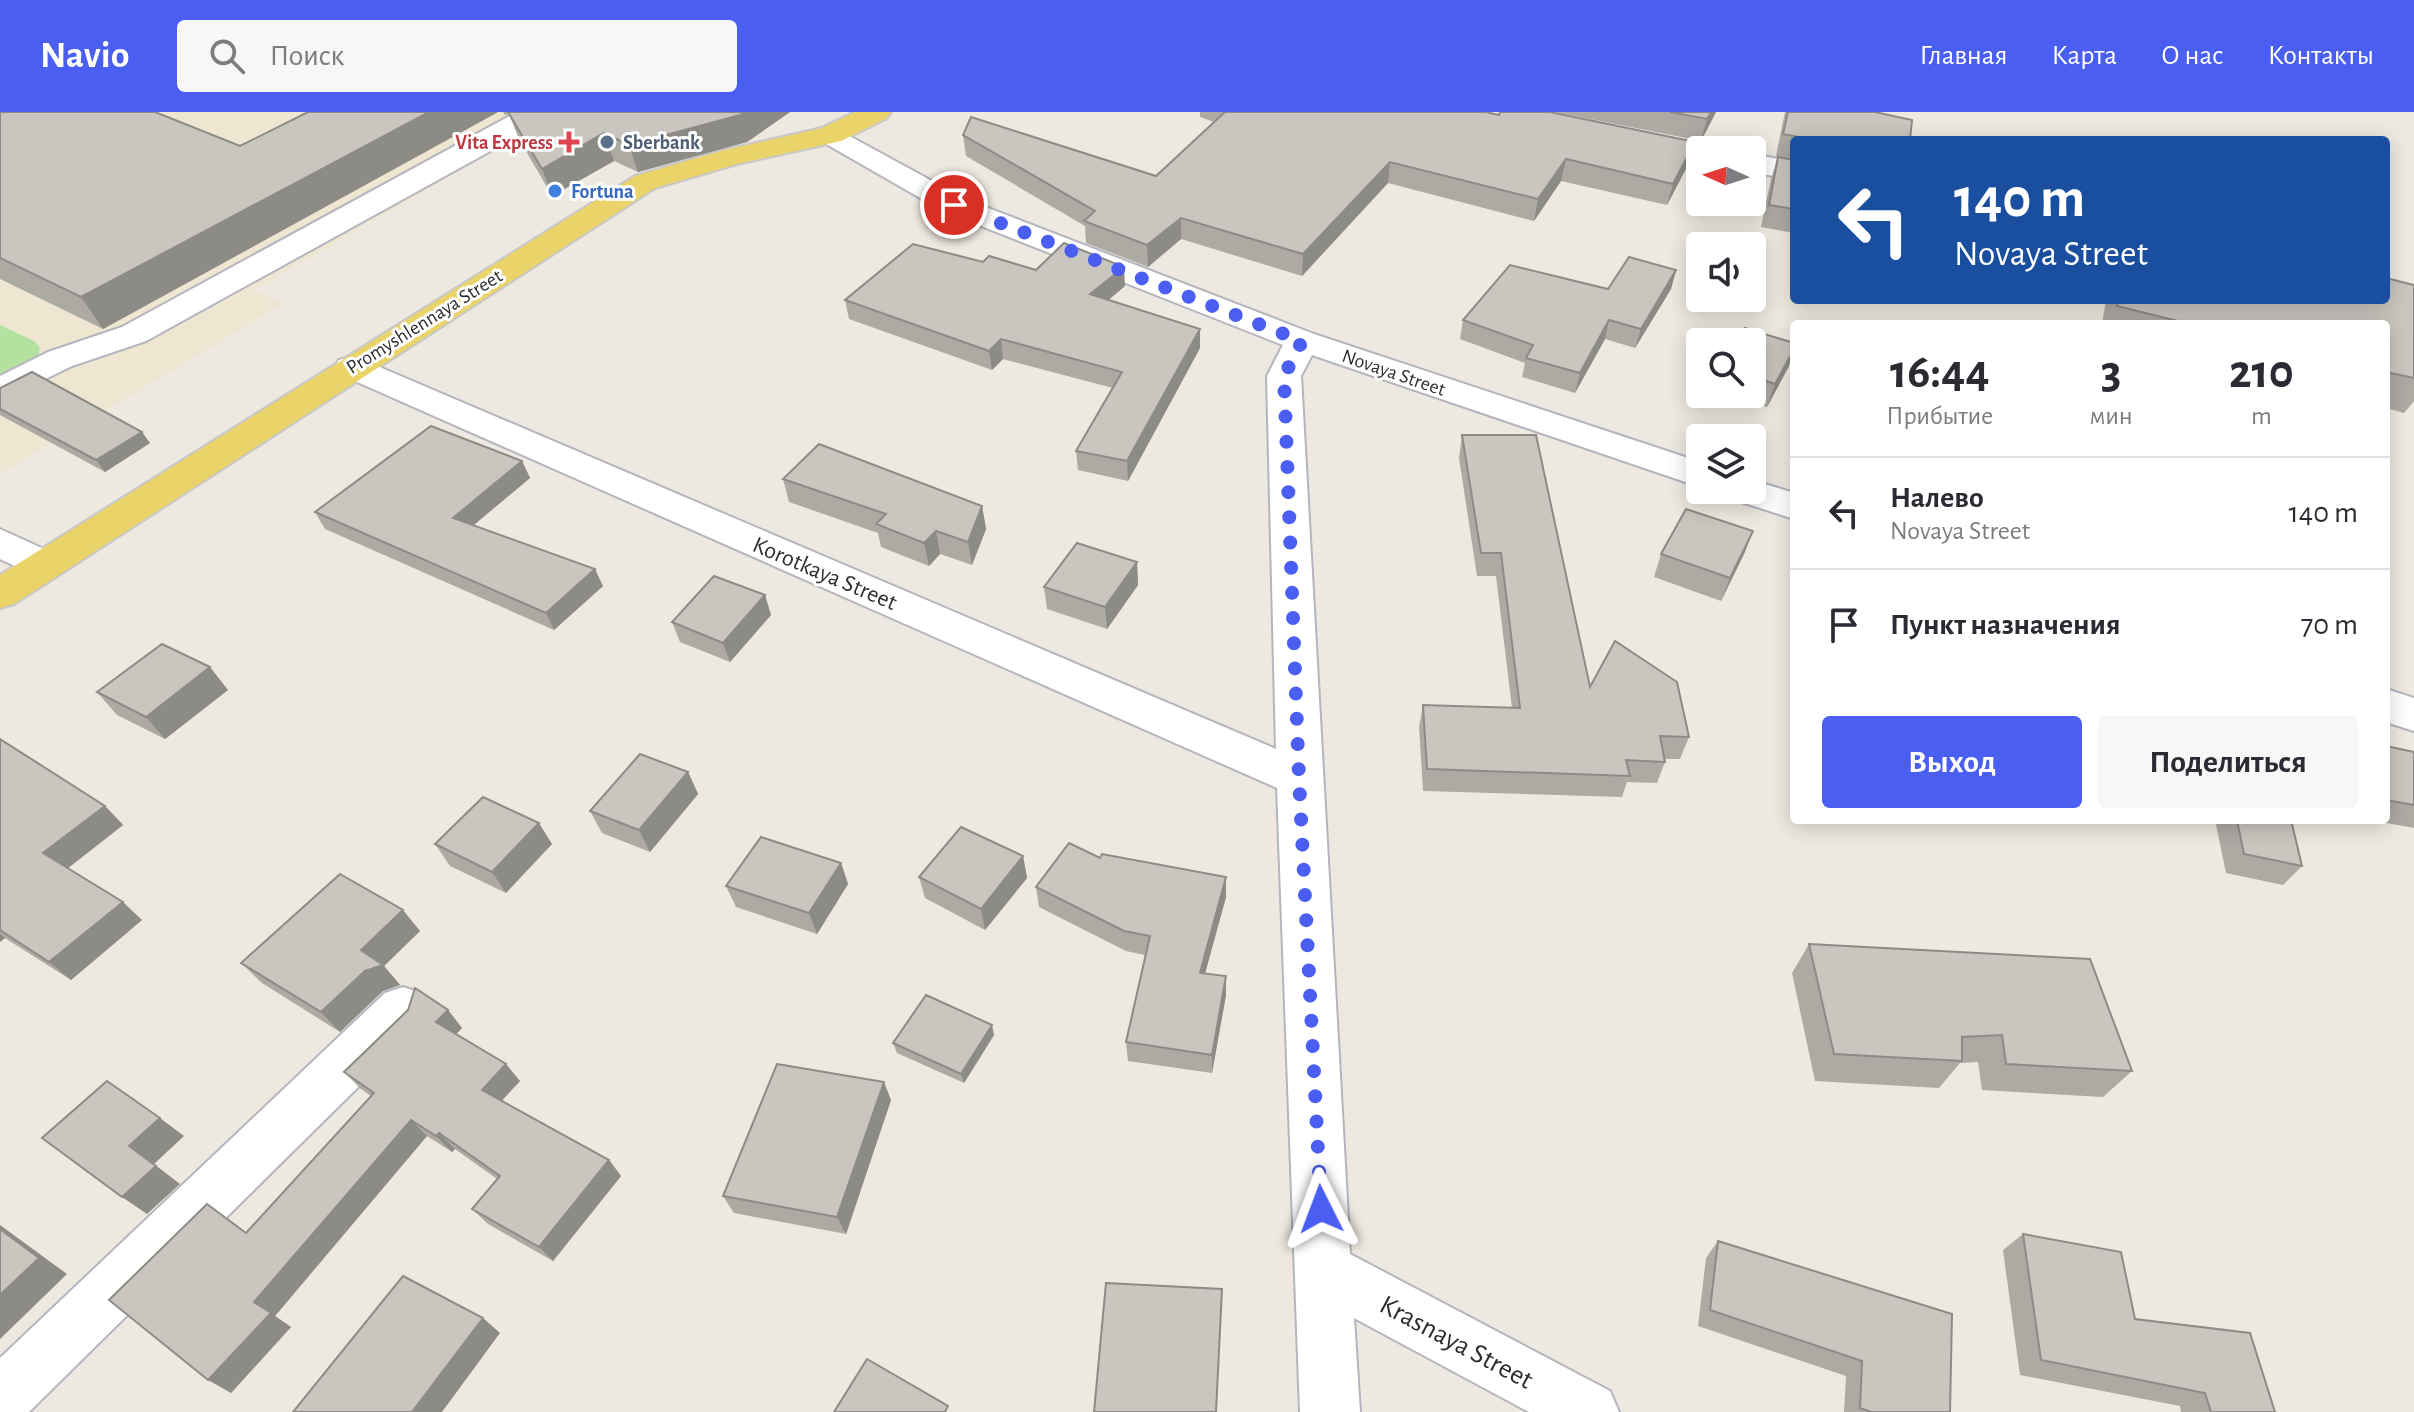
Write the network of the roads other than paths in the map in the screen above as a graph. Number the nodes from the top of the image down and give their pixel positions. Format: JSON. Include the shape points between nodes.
{"nodes":[{"id":1,"x":533,"y":112,"type":"edge"},
{"id":2,"x":877,"y":112,"type":"edge"},
{"id":3,"x":831,"y":135,"type":"junction"},
{"id":4,"x":1766,"y":166,"type":"edge"},
{"id":5,"x":1790,"y":170,"type":"edge"},
{"id":6,"x":1302,"y":341,"type":"junction"},
{"id":7,"x":351,"y":367,"type":"junction"},
{"id":8,"x":0,"y":390,"type":"edge"},
{"id":9,"x":1686,"y":470,"type":"edge"},
{"id":10,"x":1766,"y":497,"type":"edge"},
{"id":11,"x":1790,"y":505,"type":"edge"},
{"id":12,"x":0,"y":542,"type":"edge"},
{"id":13,"x":43,"y":565,"type":"junction"},
{"id":14,"x":0,"y":594,"type":"edge"},
{"id":15,"x":2390,"y":706,"type":"edge"},
{"id":16,"x":2414,"y":715,"type":"edge"},
{"id":17,"x":1299,"y":778,"type":"junction"},
{"id":18,"x":403,"y":1009,"type":"dead end"},
{"id":19,"x":1325,"y":1271,"type":"junction"},
{"id":20,"x":0,"y":1399,"type":"edge"},
{"id":21,"x":1330,"y":1412,"type":"edge"},
{"id":22,"x":1589,"y":1412,"type":"edge"}],
"edges":[{"from":1,"to":8,"type":"street","via":[[134,334],[60,359]]},
{"from":2,"to":3,"type":"main road","name":"Promyshlennaya Street"},
{"from":3,"to":6,"type":"street","name":"Novaya Street","via":[[954,205]]},
{"from":3,"to":7,"type":"main road","name":"Promyshlennaya Street","via":[[645,182]]},
{"from":4,"to":5,"type":"street"},
{"from":6,"to":9,"type":"street","name":"Novaya Street"},
{"from":6,"to":17,"type":"street","via":[[1284,376]]},
{"from":7,"to":13,"type":"main road","name":"Promyshlennaya Street"},
{"from":7,"to":17,"type":"street","name":"Korotkaya Street"},
{"from":10,"to":11,"type":"street"},
{"from":12,"to":13,"type":"street"},
{"from":13,"to":14,"type":"main road","name":"Promyshlennaya Street"},
{"from":15,"to":16,"type":"street"},
{"from":17,"to":19,"type":"street"},
{"from":18,"to":20,"type":"street"},
{"from":19,"to":21,"type":"street"},
{"from":19,"to":22,"type":"street","name":"Krasnaya Street"}]}
